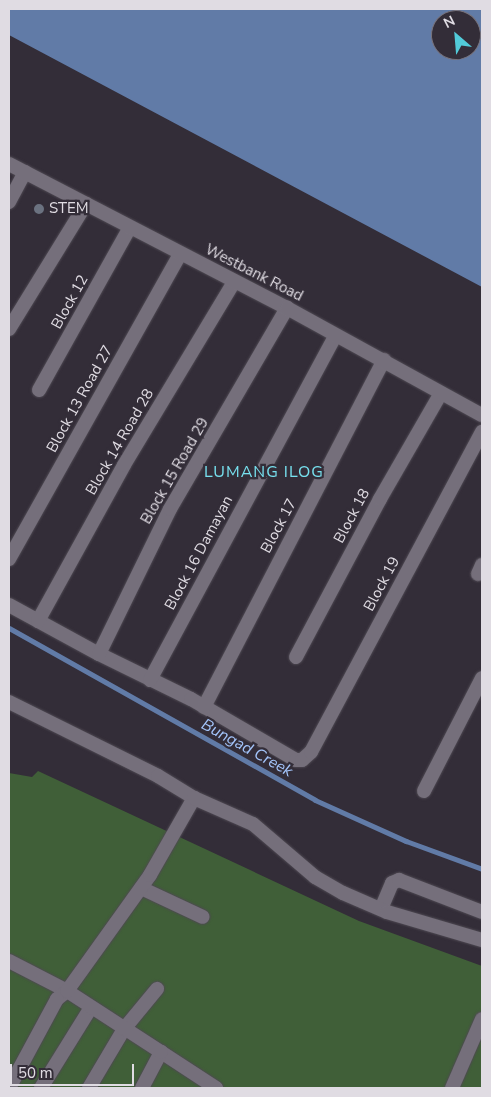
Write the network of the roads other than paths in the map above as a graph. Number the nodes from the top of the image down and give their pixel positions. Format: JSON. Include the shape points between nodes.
{"nodes":[{"id":1,"x":9,"y":164,"type":"edge"},
{"id":2,"x":25,"y":172,"type":"junction"},
{"id":3,"x":9,"y":202,"type":"edge"},
{"id":4,"x":86,"y":204,"type":"junction"},
{"id":5,"x":129,"y":229,"type":"junction"},
{"id":6,"x":180,"y":254,"type":"junction"},
{"id":7,"x":234,"y":282,"type":"junction"},
{"id":8,"x":287,"y":308,"type":"junction"},
{"id":9,"x":9,"y":329,"type":"edge"},
{"id":10,"x":335,"y":336,"type":"junction"},
{"id":11,"x":384,"y":360,"type":"junction"},
{"id":12,"x":39,"y":390,"type":"dead end"},
{"id":13,"x":441,"y":393,"type":"junction"},
{"id":14,"x":482,"y":415,"type":"edge"},
{"id":15,"x":482,"y":432,"type":"edge"},
{"id":16,"x":9,"y":559,"type":"edge"},
{"id":17,"x":9,"y":604,"type":"edge"},
{"id":18,"x":38,"y":621,"type":"junction"},
{"id":19,"x":99,"y":654,"type":"junction"},
{"id":20,"x":296,"y":657,"type":"dead end"},
{"id":21,"x":482,"y":678,"type":"edge"},
{"id":22,"x":150,"y":680,"type":"junction"},
{"id":23,"x":9,"y":702,"type":"edge"},
{"id":24,"x":204,"y":707,"type":"junction"},
{"id":25,"x":424,"y":791,"type":"dead end"},
{"id":26,"x":194,"y":798,"type":"junction"},
{"id":27,"x":141,"y":888,"type":"junction"},
{"id":28,"x":381,"y":909,"type":"junction"},
{"id":29,"x":482,"y":912,"type":"edge"},
{"id":30,"x":203,"y":917,"type":"dead end"},
{"id":31,"x":482,"y":940,"type":"edge"},
{"id":32,"x":9,"y":961,"type":"edge"},
{"id":33,"x":157,"y":989,"type":"dead end"},
{"id":34,"x":67,"y":991,"type":"junction"},
{"id":35,"x":90,"y":1009,"type":"junction"},
{"id":36,"x":482,"y":1020,"type":"edge"},
{"id":37,"x":124,"y":1029,"type":"junction"},
{"id":38,"x":161,"y":1052,"type":"junction"},
{"id":39,"x":9,"y":1088,"type":"edge"},
{"id":40,"x":41,"y":1088,"type":"edge"},
{"id":41,"x":89,"y":1088,"type":"edge"},
{"id":42,"x":142,"y":1088,"type":"edge"},
{"id":43,"x":216,"y":1088,"type":"edge"},
{"id":44,"x":452,"y":1088,"type":"edge"}],
"edges":[{"from":1,"to":2,"type":"street","name":"Westbank Road"},
{"from":2,"to":3,"type":"street"},
{"from":2,"to":4,"type":"street","name":"Westbank Road"},
{"from":4,"to":5,"type":"street","name":"Westbank Road"},
{"from":4,"to":9,"type":"street"},
{"from":5,"to":6,"type":"street","name":"Westbank Road"},
{"from":5,"to":12,"type":"street","name":"Block 12"},
{"from":6,"to":7,"type":"street","name":"Westbank Road"},
{"from":6,"to":16,"type":"street","name":"Block 13 Road 27"},
{"from":7,"to":8,"type":"street","name":"Westbank Road"},
{"from":7,"to":18,"type":"street","name":"Block 14 Road 28","via":[[124,465]]},
{"from":8,"to":10,"type":"street","name":"Westbank Road"},
{"from":8,"to":19,"type":"street","name":"Block 15 Road 29","via":[[170,509]]},
{"from":10,"to":11,"type":"street","name":"Westbank Road"},
{"from":10,"to":22,"type":"street","name":"Block 16 Damayan"},
{"from":11,"to":13,"type":"street","name":"Westbank Road"},
{"from":11,"to":24,"type":"street","name":"Block 17"},
{"from":13,"to":14,"type":"street","name":"Westbank Road"},
{"from":13,"to":20,"type":"street","name":"Block 18"},
{"from":15,"to":24,"type":"street","name":"Block 19","via":[[311,752],[302,760],[296,760]]},
{"from":17,"to":18,"type":"street"},
{"from":18,"to":19,"type":"street"},
{"from":19,"to":22,"type":"street"},
{"from":21,"to":25,"type":"street"},
{"from":22,"to":24,"type":"street"},
{"from":23,"to":26,"type":"street","via":[[149,771]]},
{"from":26,"to":27,"type":"street","via":[[168,848]]},
{"from":26,"to":28,"type":"street","via":[[253,824],[315,877]]},
{"from":27,"to":30,"type":"street"},
{"from":27,"to":34,"type":"street"},
{"from":28,"to":29,"type":"street","via":[[392,883],[399,880]]},
{"from":28,"to":31,"type":"street"},
{"from":32,"to":34,"type":"street"},
{"from":33,"to":37,"type":"street"},
{"from":34,"to":35,"type":"street"},
{"from":34,"to":39,"type":"street","via":[[57,999]]},
{"from":35,"to":37,"type":"street"},
{"from":35,"to":40,"type":"street"},
{"from":36,"to":44,"type":"street"},
{"from":37,"to":38,"type":"street"},
{"from":37,"to":41,"type":"street"},
{"from":38,"to":42,"type":"street"},
{"from":38,"to":43,"type":"street"}]}
